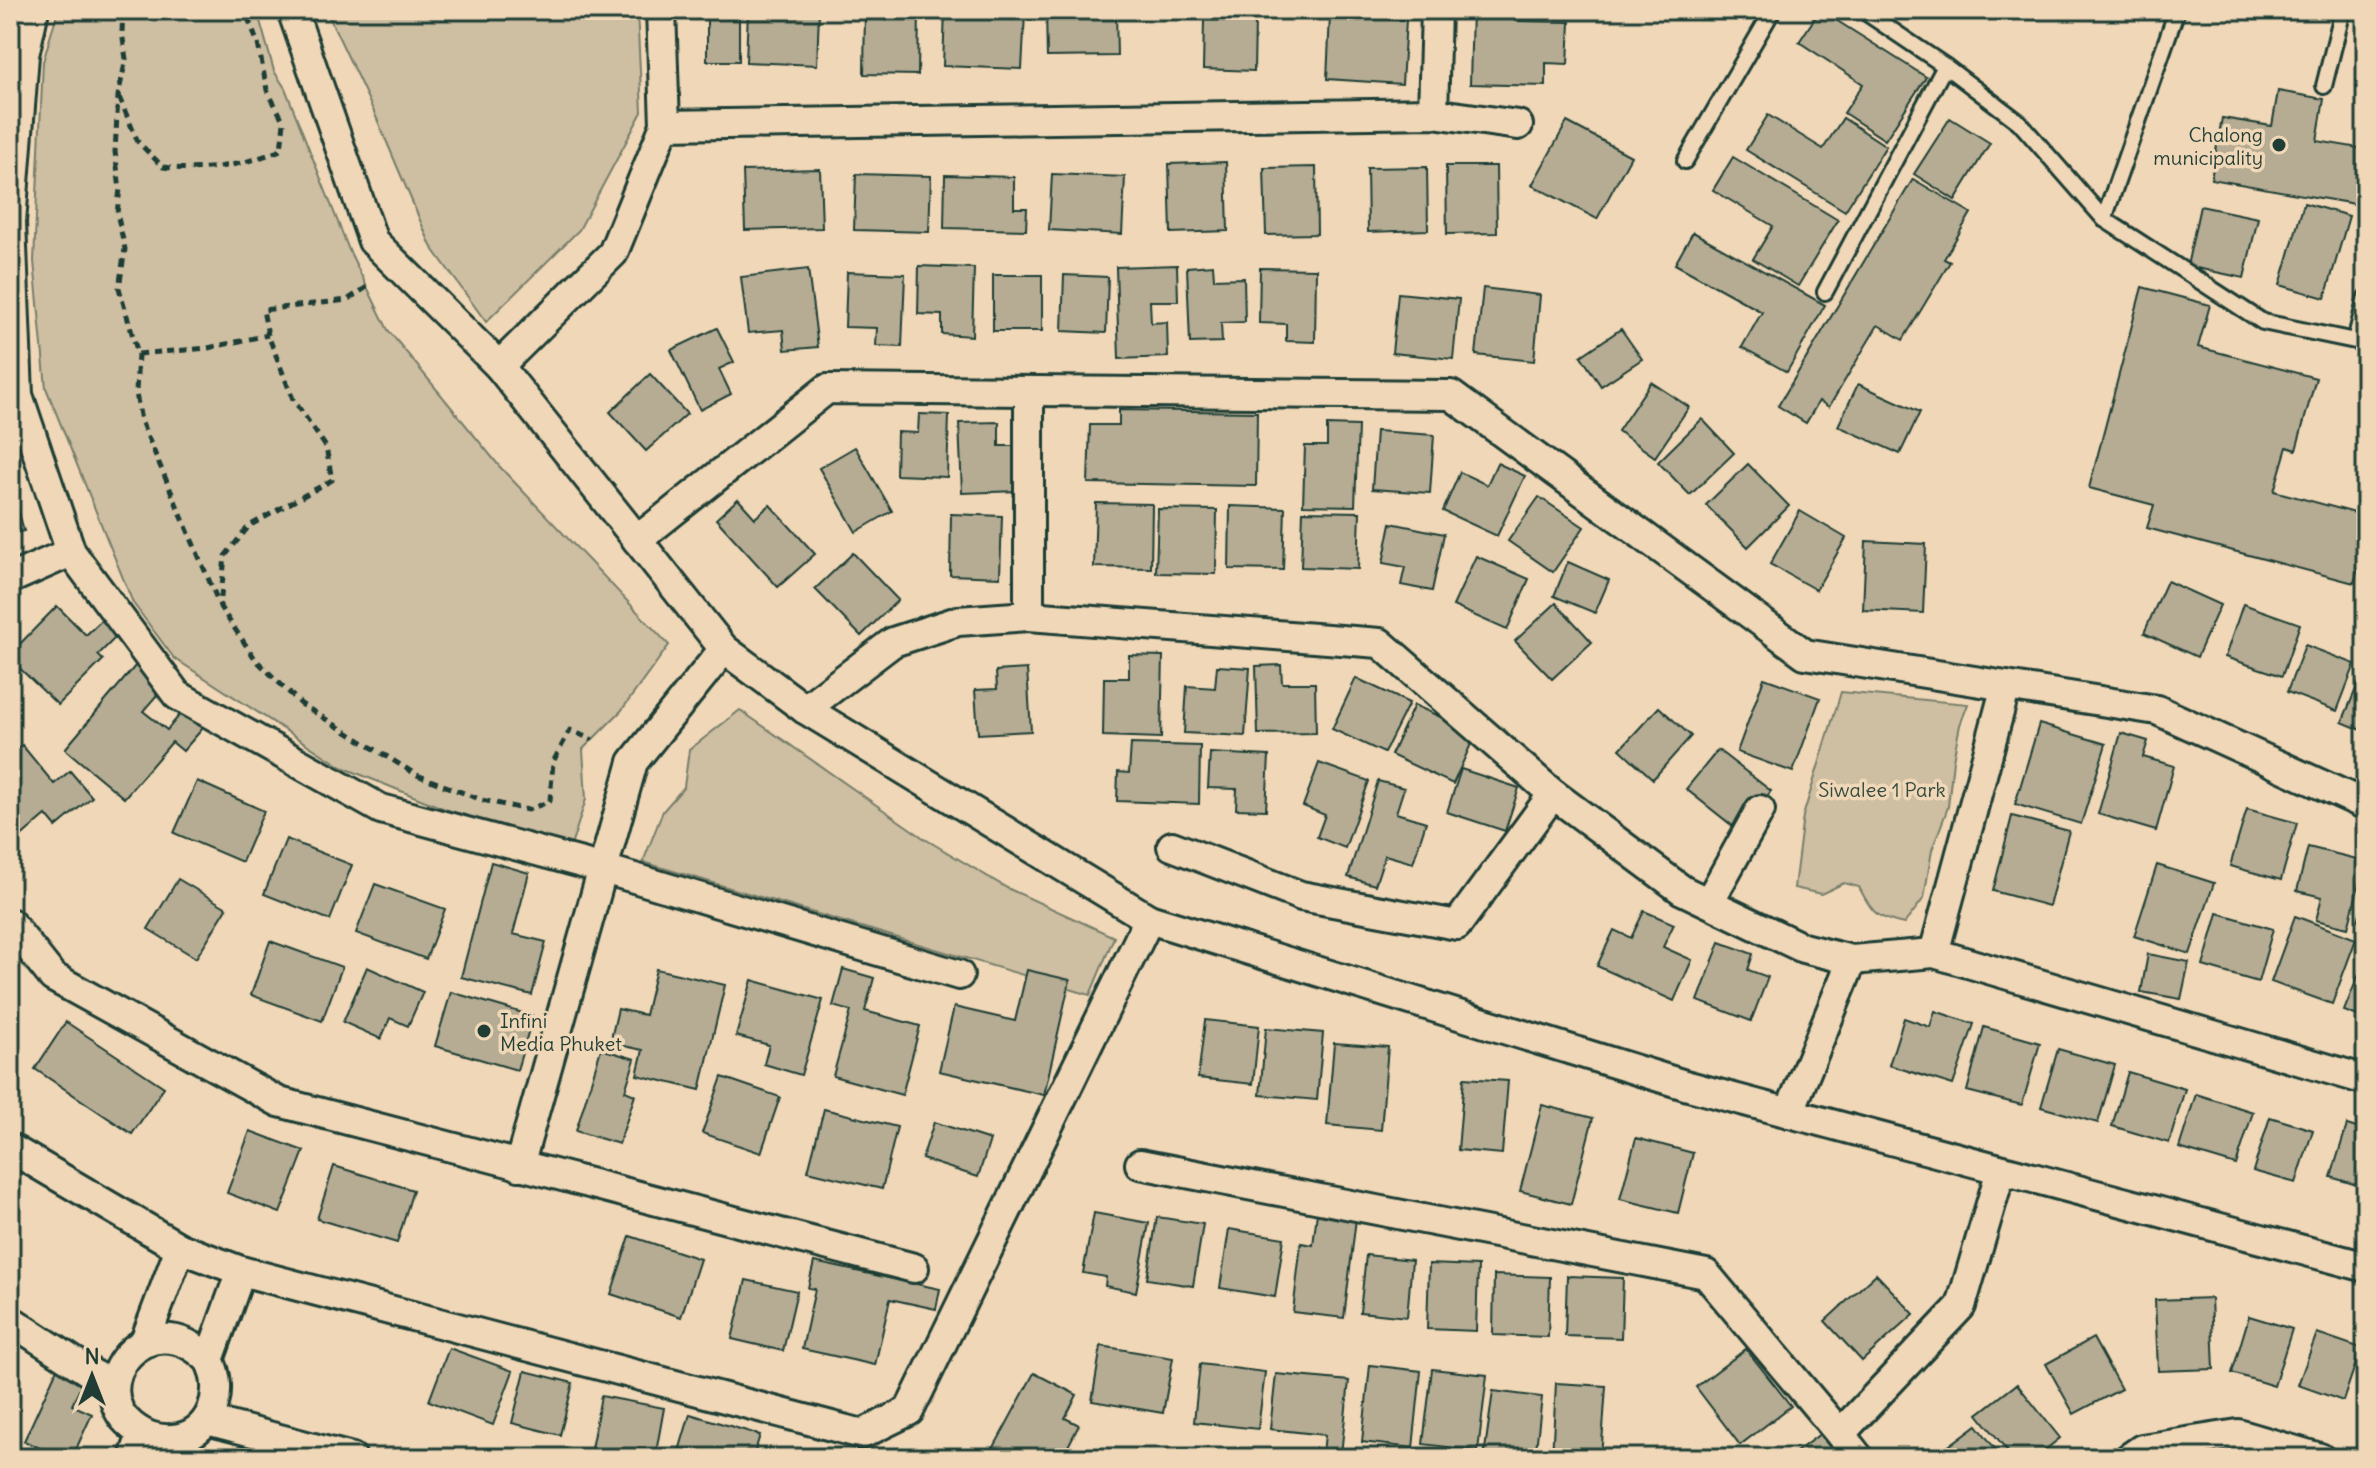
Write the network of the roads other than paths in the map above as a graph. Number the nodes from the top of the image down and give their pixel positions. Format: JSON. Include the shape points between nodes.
{"nodes":[{"id":1,"x":34,"y":10,"type":"edge"},
{"id":2,"x":292,"y":10,"type":"edge"},
{"id":3,"x":661,"y":10,"type":"edge"},
{"id":4,"x":1436,"y":10,"type":"edge"},
{"id":5,"x":1773,"y":10,"type":"edge"},
{"id":6,"x":1862,"y":10,"type":"edge"},
{"id":7,"x":2177,"y":10,"type":"edge"},
{"id":8,"x":2343,"y":10,"type":"edge"},
{"id":9,"x":1945,"y":66,"type":"junction"},
{"id":10,"x":2324,"y":86,"type":"dead end"},
{"id":11,"x":1433,"y":113,"type":"junction"},
{"id":12,"x":665,"y":125,"type":"junction"},
{"id":13,"x":1518,"y":125,"type":"dead end"},
{"id":14,"x":1685,"y":161,"type":"dead end"},
{"id":15,"x":2104,"y":219,"type":"junction"},
{"id":16,"x":1825,"y":292,"type":"dead end"},
{"id":17,"x":2366,"y":297,"type":"edge"},
{"id":18,"x":499,"y":366,"type":"junction"},
{"id":19,"x":1029,"y":391,"type":"junction"},
{"id":20,"x":637,"y":540,"type":"junction"},
{"id":21,"x":71,"y":552,"type":"junction"},
{"id":22,"x":10,"y":579,"type":"edge"},
{"id":23,"x":1029,"y":616,"type":"junction"},
{"id":24,"x":724,"y":649,"type":"junction"},
{"id":25,"x":2006,"y":686,"type":"junction"},
{"id":26,"x":805,"y":709,"type":"junction"},
{"id":27,"x":1553,"y":794,"type":"junction"},
{"id":28,"x":2366,"y":805,"type":"edge"},
{"id":29,"x":1760,"y":810,"type":"dead end"},
{"id":30,"x":1172,"y":846,"type":"dead end"},
{"id":31,"x":604,"y":869,"type":"junction"},
{"id":32,"x":1709,"y":902,"type":"junction"},
{"id":33,"x":1149,"y":919,"type":"junction"},
{"id":34,"x":10,"y":923,"type":"edge"},
{"id":35,"x":1934,"y":953,"type":"junction"},
{"id":36,"x":1852,"y":960,"type":"junction"},
{"id":37,"x":959,"y":975,"type":"dead end"},
{"id":38,"x":2366,"y":1080,"type":"edge"},
{"id":39,"x":1789,"y":1113,"type":"junction"},
{"id":40,"x":10,"y":1148,"type":"edge"},
{"id":41,"x":1140,"y":1164,"type":"dead end"},
{"id":42,"x":519,"y":1166,"type":"junction"},
{"id":43,"x":2001,"y":1170,"type":"junction"},
{"id":44,"x":180,"y":1248,"type":"junction"},
{"id":45,"x":2366,"y":1267,"type":"edge"},
{"id":46,"x":914,"y":1268,"type":"dead end"},
{"id":47,"x":241,"y":1271,"type":"junction"},
{"id":48,"x":10,"y":1320,"type":"edge"},
{"id":49,"x":145,"y":1341,"type":"junction"},
{"id":50,"x":209,"y":1360,"type":"junction"},
{"id":51,"x":114,"y":1388,"type":"junction"},
{"id":52,"x":207,"y":1420,"type":"junction"},
{"id":53,"x":1840,"y":1434,"type":"junction"},
{"id":54,"x":138,"y":1446,"type":"edge"},
{"id":55,"x":352,"y":1458,"type":"edge"},
{"id":56,"x":1859,"y":1458,"type":"edge"},
{"id":57,"x":2129,"y":1458,"type":"edge"},
{"id":58,"x":2320,"y":1458,"type":"edge"}],
"edges":[{"from":1,"to":21,"type":"street","via":[[24,55],[11,222],[18,395]]},
{"from":2,"to":18,"type":"street","via":[[373,241]]},
{"from":3,"to":12,"type":"street"},
{"from":4,"to":11,"type":"street"},
{"from":5,"to":14,"type":"lane"},
{"from":6,"to":9,"type":"lane"},
{"from":7,"to":15,"type":"lane"},
{"from":8,"to":10,"type":"lane"},
{"from":9,"to":15,"type":"lane","via":[[2019,122]]},
{"from":9,"to":16,"type":"lane"},
{"from":11,"to":12,"type":"street"},
{"from":11,"to":13,"type":"street"},
{"from":12,"to":18,"type":"street","via":[[613,253]]},
{"from":15,"to":17,"type":"lane","via":[[2263,322],[2355,341]]},
{"from":18,"to":20,"type":"street"},
{"from":19,"to":20,"type":"street","via":[[827,389]]},
{"from":19,"to":23,"type":"street"},
{"from":19,"to":25,"type":"street","via":[[1451,395],[1805,654]]},
{"from":20,"to":24,"type":"street"},
{"from":21,"to":22,"type":"street"},
{"from":21,"to":31,"type":"street","via":[[177,695],[381,809]]},
{"from":23,"to":26,"type":"street","via":[[958,621],[893,642]]},
{"from":23,"to":27,"type":"street","via":[[1380,643]]},
{"from":24,"to":26,"type":"street"},
{"from":24,"to":31,"type":"street","via":[[633,762]]},
{"from":25,"to":28,"type":"street","via":[[2157,710]]},
{"from":25,"to":35,"type":"street"},
{"from":26,"to":33,"type":"street"},
{"from":27,"to":30,"type":"street","via":[[1457,925],[1301,896]]},
{"from":27,"to":32,"type":"street","via":[[1682,890]]},
{"from":29,"to":32,"type":"street"},
{"from":31,"to":37,"type":"street"},
{"from":31,"to":42,"type":"street"},
{"from":32,"to":36,"type":"street","via":[[1803,948]]},
{"from":33,"to":39,"type":"street"},
{"from":33,"to":47,"type":"street","via":[[909,1411],[862,1434]]},
{"from":34,"to":42,"type":"street","via":[[53,977],[279,1102]]},
{"from":35,"to":36,"type":"street"},
{"from":35,"to":38,"type":"street"},
{"from":36,"to":39,"type":"street"},
{"from":39,"to":43,"type":"street"},
{"from":40,"to":44,"type":"street"},
{"from":41,"to":53,"type":"street","via":[[1706,1274]]},
{"from":42,"to":46,"type":"street"},
{"from":43,"to":45,"type":"street"},
{"from":43,"to":53,"type":"street","via":[[1961,1306]]},
{"from":44,"to":47,"type":"street"},
{"from":44,"to":49,"type":"street"},
{"from":47,"to":50,"type":"street"},
{"from":48,"to":51,"type":"street"},
{"from":49,"to":50,"type":"street","via":[[180,1339]]},
{"from":49,"to":51,"type":"street","via":[[120,1366]]},
{"from":50,"to":52,"type":"street","via":[[218,1387]]},
{"from":51,"to":54,"type":"street","via":[[117,1406]]},
{"from":52,"to":54,"type":"street","via":[[177,1439]]},
{"from":52,"to":55,"type":"street"},
{"from":53,"to":56,"type":"street"},
{"from":57,"to":58,"type":"street","via":[[2142,1449],[2238,1434]]}]}
